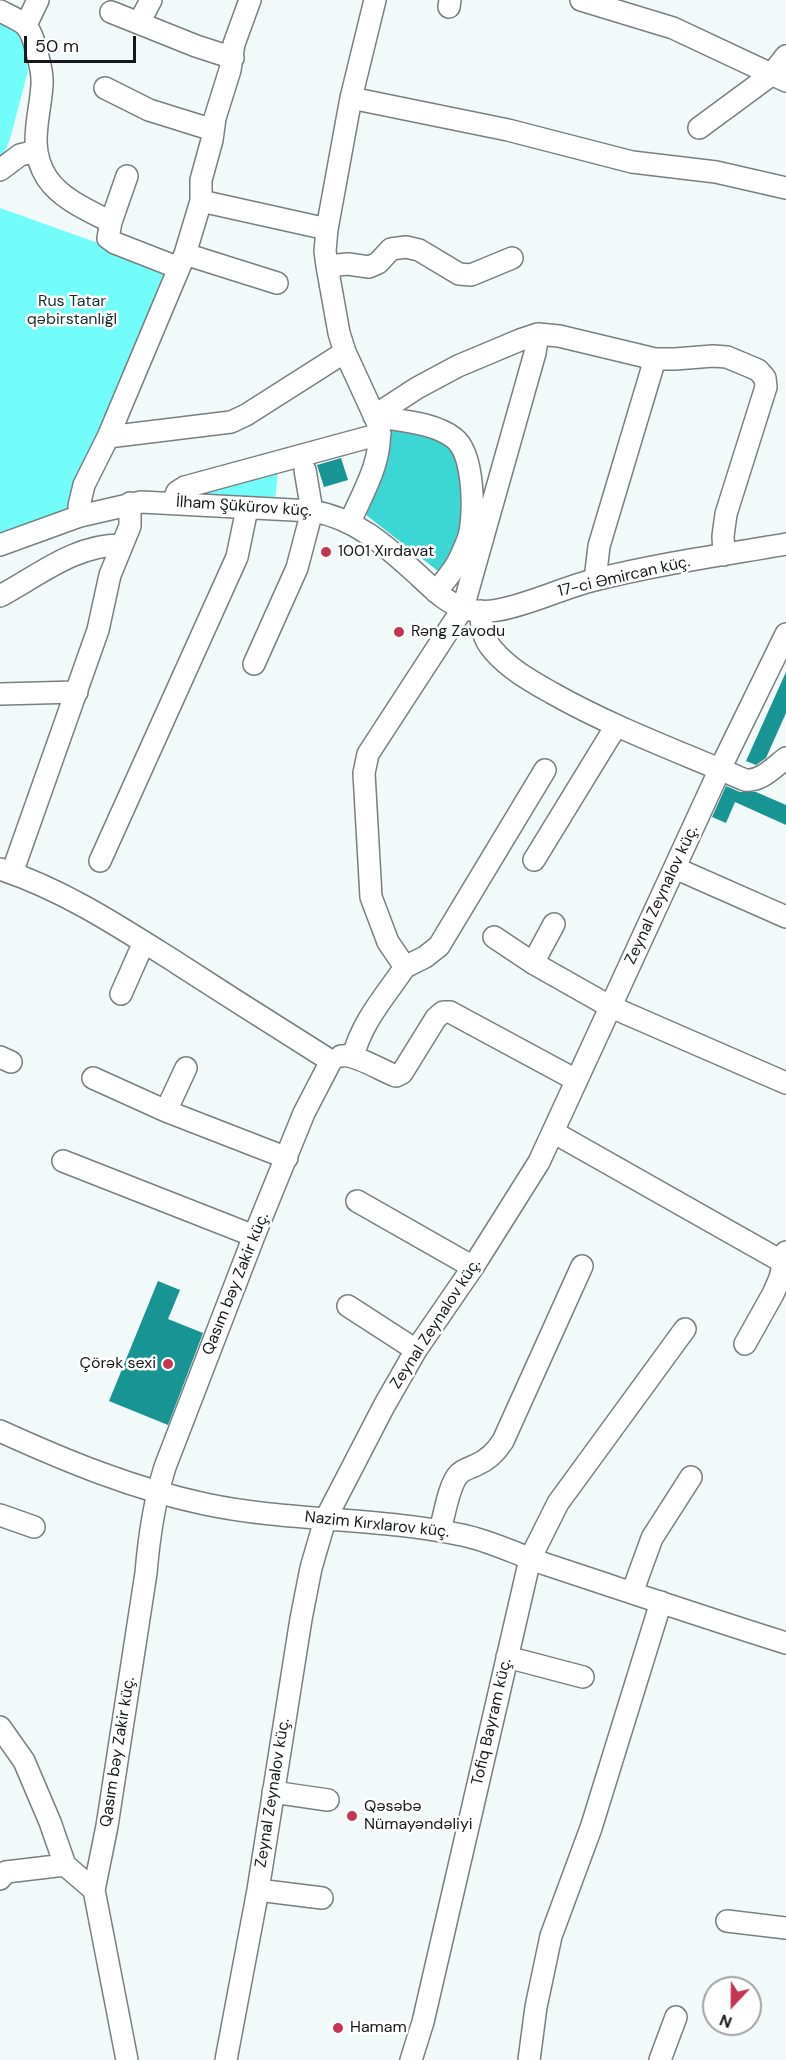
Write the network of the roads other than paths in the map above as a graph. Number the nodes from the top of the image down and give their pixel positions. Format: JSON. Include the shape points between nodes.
{"nodes":[{"id":1,"x":38,"y":0,"type":"edge"},
{"id":2,"x":151,"y":0,"type":"edge"},
{"id":3,"x":250,"y":0,"type":"edge"},
{"id":4,"x":375,"y":0,"type":"edge"},
{"id":5,"x":581,"y":0,"type":"edge"},
{"id":6,"x":0,"y":11,"type":"edge"},
{"id":7,"x":111,"y":12,"type":"dead end"},
{"id":8,"x":139,"y":23,"type":"junction"},
{"id":9,"x":26,"y":25,"type":"junction"},
{"id":10,"x":786,"y":56,"type":"edge"},
{"id":11,"x":233,"y":58,"type":"junction"},
{"id":12,"x":778,"y":78,"type":"edge"},
{"id":13,"x":105,"y":88,"type":"dead end"},
{"id":14,"x":351,"y":98,"type":"junction"},
{"id":15,"x":699,"y":128,"type":"dead end"},
{"id":16,"x":213,"y":130,"type":"junction"},
{"id":17,"x":36,"y":151,"type":"junction"},
{"id":18,"x":0,"y":170,"type":"edge"},
{"id":19,"x":127,"y":176,"type":"dead end"},
{"id":20,"x":786,"y":188,"type":"edge"},
{"id":21,"x":201,"y":201,"type":"junction"},
{"id":22,"x":111,"y":222,"type":"junction"},
{"id":23,"x":327,"y":229,"type":"junction"},
{"id":24,"x":512,"y":258,"type":"dead end"},
{"id":25,"x":182,"y":261,"type":"junction"},
{"id":26,"x":327,"y":266,"type":"junction"},
{"id":27,"x":278,"y":283,"type":"dead end"},
{"id":28,"x":538,"y":334,"type":"junction"},
{"id":29,"x":345,"y":352,"type":"junction"},
{"id":30,"x":655,"y":358,"type":"junction"},
{"id":31,"x":377,"y":425,"type":"junction"},
{"id":32,"x":108,"y":437,"type":"junction"},
{"id":33,"x":305,"y":470,"type":"dead end"},
{"id":34,"x":173,"y":502,"type":"junction"},
{"id":35,"x":130,"y":503,"type":"junction"},
{"id":36,"x":247,"y":509,"type":"junction"},
{"id":37,"x":312,"y":512,"type":"junction"},
{"id":38,"x":80,"y":516,"type":"junction"},
{"id":39,"x":350,"y":522,"type":"junction"},
{"id":40,"x":0,"y":544,"type":"edge"},
{"id":41,"x":786,"y":544,"type":"edge"},
{"id":42,"x":122,"y":545,"type":"junction"},
{"id":43,"x":724,"y":555,"type":"junction"},
{"id":44,"x":595,"y":580,"type":"junction"},
{"id":45,"x":436,"y":592,"type":"junction"},
{"id":46,"x":0,"y":596,"type":"edge"},
{"id":47,"x":472,"y":610,"type":"junction"},
{"id":48,"x":786,"y":634,"type":"edge"},
{"id":49,"x":254,"y":664,"type":"dead end"},
{"id":50,"x":77,"y":692,"type":"junction"},
{"id":51,"x":0,"y":694,"type":"edge"},
{"id":52,"x":616,"y":726,"type":"junction"},
{"id":53,"x":786,"y":758,"type":"edge"},
{"id":54,"x":546,"y":770,"type":"dead end"},
{"id":55,"x":720,"y":770,"type":"junction"},
{"id":56,"x":534,"y":860,"type":"dead end"},
{"id":57,"x":100,"y":861,"type":"dead end"},
{"id":58,"x":675,"y":868,"type":"junction"},
{"id":59,"x":6,"y":871,"type":"edge"},
{"id":60,"x":786,"y":917,"type":"edge"},
{"id":61,"x":554,"y":924,"type":"dead end"},
{"id":62,"x":494,"y":937,"type":"dead end"},
{"id":63,"x":144,"y":942,"type":"junction"},
{"id":64,"x":533,"y":963,"type":"junction"},
{"id":65,"x":405,"y":967,"type":"junction"},
{"id":66,"x":121,"y":994,"type":"dead end"},
{"id":67,"x":609,"y":1006,"type":"junction"},
{"id":68,"x":353,"y":1057,"type":"junction"},
{"id":69,"x":331,"y":1061,"type":"junction"},
{"id":70,"x":186,"y":1068,"type":"dead end"},
{"id":71,"x":93,"y":1078,"type":"dead end"},
{"id":72,"x":576,"y":1080,"type":"junction"},
{"id":73,"x":786,"y":1083,"type":"edge"},
{"id":74,"x":166,"y":1112,"type":"junction"},
{"id":75,"x":553,"y":1132,"type":"junction"},
{"id":76,"x":287,"y":1158,"type":"junction"},
{"id":77,"x":63,"y":1161,"type":"dead end"},
{"id":78,"x":357,"y":1201,"type":"dead end"},
{"id":79,"x":254,"y":1236,"type":"junction"},
{"id":80,"x":784,"y":1257,"type":"edge"},
{"id":81,"x":582,"y":1266,"type":"dead end"},
{"id":82,"x":473,"y":1267,"type":"junction"},
{"id":83,"x":348,"y":1306,"type":"dead end"},
{"id":84,"x":685,"y":1329,"type":"dead end"},
{"id":85,"x":745,"y":1344,"type":"dead end"},
{"id":86,"x":416,"y":1350,"type":"junction"},
{"id":87,"x":0,"y":1431,"type":"edge"},
{"id":88,"x":691,"y":1477,"type":"dead end"},
{"id":89,"x":157,"y":1492,"type":"junction"},
{"id":90,"x":0,"y":1515,"type":"edge"},
{"id":91,"x":325,"y":1520,"type":"junction"},
{"id":92,"x":34,"y":1527,"type":"dead end"},
{"id":93,"x":440,"y":1531,"type":"junction"},
{"id":94,"x":530,"y":1559,"type":"junction"},
{"id":95,"x":632,"y":1593,"type":"junction"},
{"id":96,"x":661,"y":1602,"type":"junction"},
{"id":97,"x":786,"y":1642,"type":"edge"},
{"id":98,"x":507,"y":1657,"type":"junction"},
{"id":99,"x":583,"y":1677,"type":"dead end"},
{"id":100,"x":0,"y":1727,"type":"edge"},
{"id":101,"x":273,"y":1792,"type":"junction"},
{"id":102,"x":328,"y":1800,"type":"dead end"},
{"id":103,"x":65,"y":1865,"type":"junction"},
{"id":104,"x":0,"y":1879,"type":"edge"},
{"id":105,"x":94,"y":1890,"type":"junction"},
{"id":106,"x":258,"y":1890,"type":"junction"},
{"id":107,"x":321,"y":1898,"type":"dead end"},
{"id":108,"x":727,"y":1921,"type":"dead end"},
{"id":109,"x":786,"y":1929,"type":"edge"},
{"id":110,"x":676,"y":2017,"type":"dead end"},
{"id":111,"x":127,"y":2060,"type":"edge"},
{"id":112,"x":226,"y":2060,"type":"edge"},
{"id":113,"x":411,"y":2060,"type":"edge"},
{"id":114,"x":528,"y":2060,"type":"edge"},
{"id":115,"x":660,"y":2060,"type":"edge"}],
"edges":[{"from":1,"to":9,"type":"street"},
{"from":2,"to":8,"type":"street"},
{"from":3,"to":11,"type":"street"},
{"from":4,"to":14,"type":"street"},
{"from":5,"to":12,"type":"street","via":[[673,28]]},
{"from":6,"to":9,"type":"street"},
{"from":7,"to":8,"type":"street"},
{"from":8,"to":11,"type":"street"},
{"from":9,"to":17,"type":"street","via":[[42,70]]},
{"from":10,"to":12,"type":"street"},
{"from":11,"to":16,"type":"street"},
{"from":12,"to":15,"type":"street"},
{"from":13,"to":16,"type":"street","via":[[149,110]]},
{"from":14,"to":20,"type":"street","via":[[508,130],[632,162],[716,172]]},
{"from":14,"to":23,"type":"street"},
{"from":16,"to":21,"type":"street","via":[[201,180]]},
{"from":17,"to":18,"type":"street","via":[[20,155]]},
{"from":17,"to":22,"type":"street","via":[[47,178],[57,190]]},
{"from":19,"to":22,"type":"street"},
{"from":21,"to":23,"type":"street"},
{"from":21,"to":25,"type":"street"},
{"from":22,"to":25,"type":"street","via":[[108,238],[115,243]]},
{"from":23,"to":26,"type":"street"},
{"from":24,"to":26,"type":"street","via":[[471,274],[459,274],[419,250],[406,247],[391,249],[369,267]]},
{"from":25,"to":27,"type":"street"},
{"from":25,"to":32,"type":"street"},
{"from":26,"to":29,"type":"street"},
{"from":28,"to":30,"type":"street"},
{"from":28,"to":31,"type":"street","via":[[458,366],[417,388]]},
{"from":28,"to":47,"type":"street"},
{"from":29,"to":31,"type":"street"},
{"from":29,"to":32,"type":"street","via":[[231,422]]},
{"from":30,"to":43,"type":"street","via":[[727,357],[758,370],[765,378],[766,387],[726,514]]},
{"from":30,"to":44,"type":"street","via":[[599,546]]},
{"from":31,"to":34,"type":"street","via":[[185,487],[177,492]]},
{"from":31,"to":39,"type":"street","via":[[380,445],[375,463]]},
{"from":31,"to":45,"type":"street","via":[[430,427],[454,438],[463,447],[472,495],[469,535],[459,560]]},
{"from":32,"to":38,"type":"street","via":[[84,485]]},
{"from":33,"to":37,"type":"street"},
{"from":34,"to":35,"type":"street","name":"İlham Şükürov küç."},
{"from":34,"to":36,"type":"street","name":"İlham Şükürov küç."},
{"from":35,"to":38,"type":"street","name":"İlham Şükürov küç."},
{"from":35,"to":42,"type":"street","via":[[130,526]]},
{"from":36,"to":37,"type":"street","name":"İlham Şükürov küç."},
{"from":36,"to":57,"type":"street","via":[[237,557]]},
{"from":37,"to":39,"type":"street","name":"İlham Şükürov küç."},
{"from":37,"to":49,"type":"street","via":[[297,568]]},
{"from":38,"to":40,"type":"street","name":"İlham Şükürov küç."},
{"from":39,"to":45,"type":"street","name":"İlham Şükürov küç."},
{"from":41,"to":43,"type":"street","name":"17-ci Əmircan küç."},
{"from":42,"to":46,"type":"street","via":[[89,548]]},
{"from":42,"to":50,"type":"street"},
{"from":43,"to":44,"type":"street","name":"17-ci Əmircan küç."},
{"from":44,"to":47,"type":"street","name":"17-ci Əmircan küç.","via":[[510,607]]},
{"from":45,"to":47,"type":"street","name":"İlham Şükürov küç."},
{"from":47,"to":52,"type":"street","via":[[491,649],[507,664]]},
{"from":47,"to":65,"type":"street","via":[[368,754],[364,773],[371,897],[388,942]]},
{"from":48,"to":55,"type":"street","name":"Zeynal Zeynalov küç."},
{"from":50,"to":51,"type":"street"},
{"from":50,"to":59,"type":"street"},
{"from":52,"to":55,"type":"street"},
{"from":52,"to":56,"type":"street"},
{"from":53,"to":55,"type":"street","via":[[752,781]]},
{"from":54,"to":65,"type":"street","via":[[439,946]]},
{"from":55,"to":58,"type":"street","name":"Zeynal Zeynalov küç."},
{"from":58,"to":60,"type":"street"},
{"from":58,"to":67,"type":"street","name":"Zeynal Zeynalov küç."},
{"from":59,"to":63,"type":"street","via":[[50,888]]},
{"from":61,"to":64,"type":"street"},
{"from":62,"to":64,"type":"street"},
{"from":63,"to":66,"type":"street"},
{"from":63,"to":69,"type":"street"},
{"from":64,"to":67,"type":"street"},
{"from":65,"to":68,"type":"street","via":[[363,1028]]},
{"from":67,"to":72,"type":"street","name":"Zeynal Zeynalov küç."},
{"from":67,"to":73,"type":"street"},
{"from":68,"to":69,"type":"street","via":[[345,1055]]},
{"from":68,"to":72,"type":"street","via":[[396,1076],[402,1073],[436,1018],[450,1012]]},
{"from":69,"to":76,"type":"street","name":"Qasım bəy Zakir küç.","via":[[304,1113]]},
{"from":70,"to":74,"type":"street"},
{"from":71,"to":74,"type":"street"},
{"from":72,"to":75,"type":"street","name":"Zeynal Zeynalov küç."},
{"from":74,"to":76,"type":"street"},
{"from":75,"to":80,"type":"street"},
{"from":75,"to":82,"type":"street","name":"Zeynal Zeynalov küç.","via":[[518,1197]]},
{"from":76,"to":79,"type":"street","name":"Qasım bəy Zakir küç."},
{"from":77,"to":79,"type":"street"},
{"from":78,"to":82,"type":"street"},
{"from":79,"to":89,"type":"street","name":"Qasım bəy Zakir küç."},
{"from":80,"to":85,"type":"street","via":[[773,1294]]},
{"from":81,"to":93,"type":"street","via":[[503,1441],[497,1452],[463,1471],[453,1482]]},
{"from":82,"to":86,"type":"street","name":"Zeynal Zeynalov küç."},
{"from":83,"to":86,"type":"street"},
{"from":84,"to":94,"type":"street","name":"Tofiq Bayram küç.","via":[[558,1503]]},
{"from":86,"to":91,"type":"street","name":"Zeynal Zeynalov küç."},
{"from":87,"to":89,"type":"street","name":"Nazim Kırxlarov küç."},
{"from":88,"to":95,"type":"street","via":[[652,1538]]},
{"from":89,"to":91,"type":"street","name":"Nazim Kırxlarov küç.","via":[[206,1504]]},
{"from":89,"to":105,"type":"street","name":"Qasım bəy Zakir küç."},
{"from":90,"to":92,"type":"street"},
{"from":91,"to":93,"type":"street","name":"Nazim Kırxlarov küç."},
{"from":91,"to":101,"type":"street","name":"Zeynal Zeynalov küç.","via":[[301,1619]]},
{"from":93,"to":94,"type":"street","name":"Nazim Kırxlarov küç.","via":[[465,1535]]},
{"from":94,"to":95,"type":"street","name":"Nazim Kırxlarov küç."},
{"from":94,"to":98,"type":"street","name":"Tofiq Bayram küç."},
{"from":95,"to":96,"type":"street","name":"Nazim Kırxlarov küç."},
{"from":96,"to":97,"type":"street","name":"Nazim Kırxlarov küç."},
{"from":96,"to":114,"type":"street","via":[[591,1828],[551,1936]]},
{"from":98,"to":99,"type":"street"},
{"from":98,"to":113,"type":"street","name":"Tofiq Bayram küç."},
{"from":100,"to":103,"type":"street","via":[[24,1761]]},
{"from":101,"to":102,"type":"street"},
{"from":101,"to":106,"type":"street","name":"Zeynal Zeynalov küç."},
{"from":103,"to":104,"type":"street","via":[[6,1872]]},
{"from":103,"to":105,"type":"street"},
{"from":105,"to":111,"type":"street"},
{"from":106,"to":107,"type":"street"},
{"from":106,"to":112,"type":"street","name":"Zeynal Zeynalov küç."},
{"from":108,"to":109,"type":"street"},
{"from":110,"to":115,"type":"street"}]}
